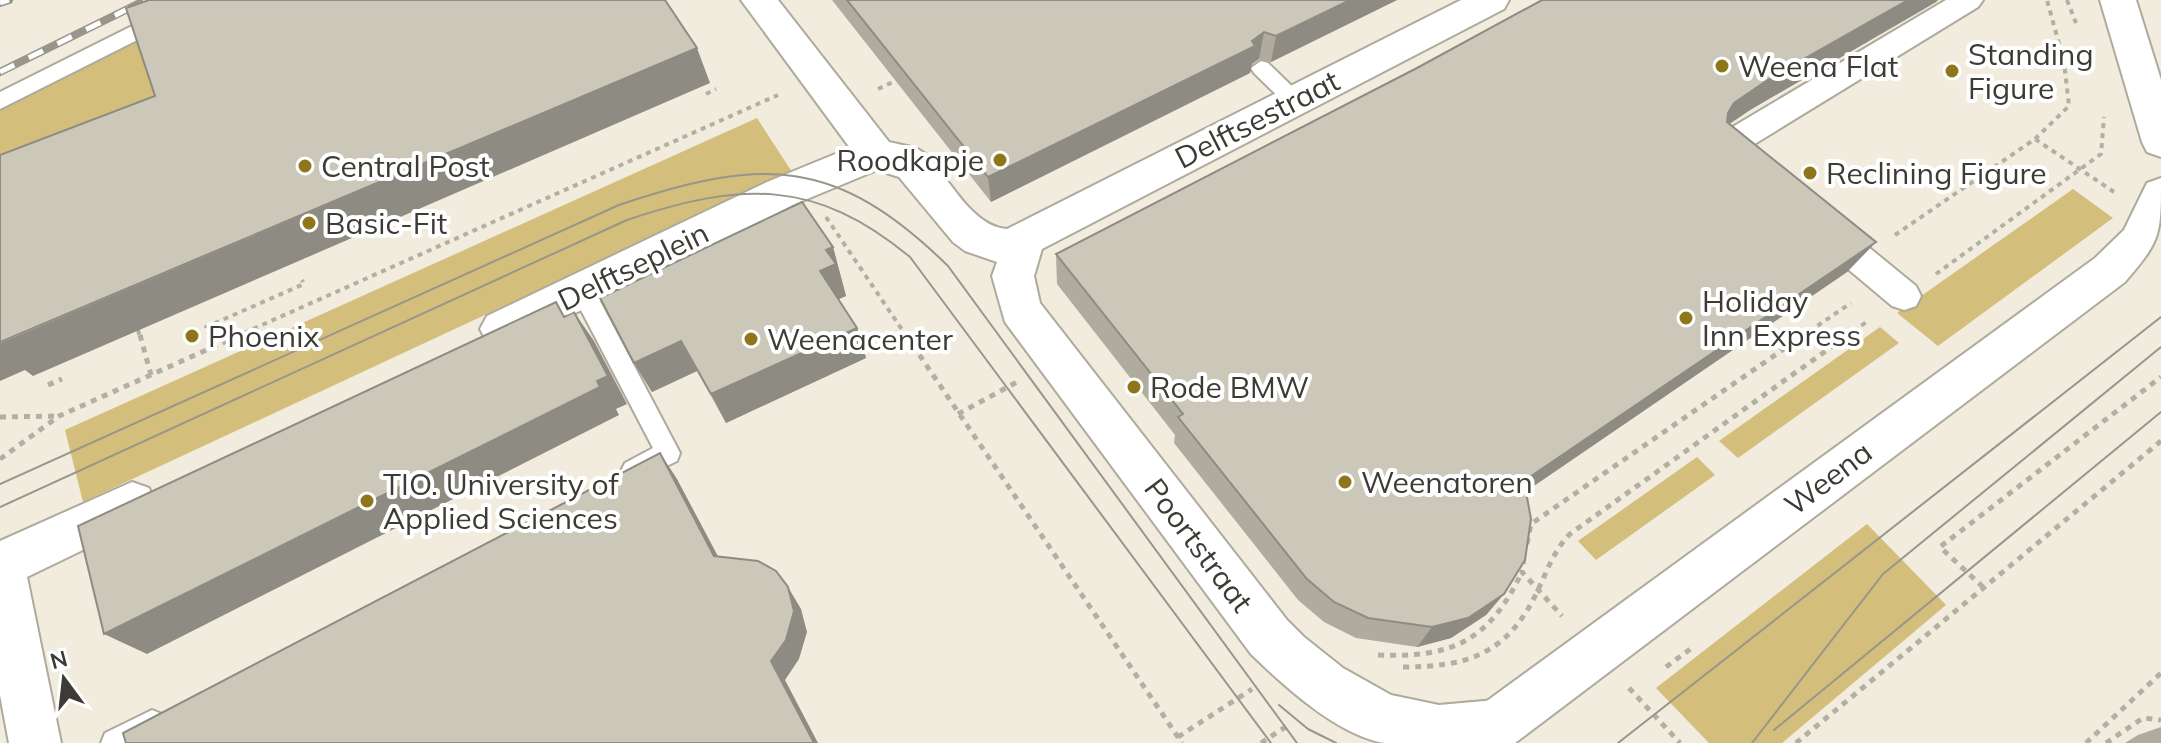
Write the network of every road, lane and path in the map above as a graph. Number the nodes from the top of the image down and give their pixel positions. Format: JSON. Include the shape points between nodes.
{"nodes":[{"id":1,"x":150,"y":0,"type":"edge"},
{"id":2,"x":200,"y":0,"type":"edge"},
{"id":3,"x":759,"y":0,"type":"edge"},
{"id":4,"x":1491,"y":0,"type":"edge"},
{"id":5,"x":1968,"y":0,"type":"edge"},
{"id":6,"x":2047,"y":0,"type":"edge"},
{"id":7,"x":2120,"y":5,"type":"edge"},
{"id":8,"x":154,"y":22,"type":"junction"},
{"id":9,"x":1261,"y":68,"type":"dead end"},
{"id":10,"x":716,"y":89,"type":"dead end"},
{"id":11,"x":706,"y":94,"type":"dead end"},
{"id":12,"x":1294,"y":100,"type":"junction"},
{"id":13,"x":0,"y":101,"type":"edge"},
{"id":14,"x":840,"y":106,"type":"junction"},
{"id":15,"x":2035,"y":139,"type":"junction"},
{"id":16,"x":2161,"y":142,"type":"edge"},
{"id":17,"x":2101,"y":154,"type":"dead end"},
{"id":18,"x":877,"y":155,"type":"junction"},
{"id":19,"x":2082,"y":171,"type":"junction"},
{"id":20,"x":1770,"y":185,"type":"edge"},
{"id":21,"x":2156,"y":206,"type":"edge"},
{"id":22,"x":824,"y":213,"type":"dead end"},
{"id":23,"x":1804,"y":213,"type":"edge"},
{"id":24,"x":1024,"y":239,"type":"junction"},
{"id":25,"x":1860,"y":260,"type":"junction"},
{"id":26,"x":302,"y":280,"type":"dead end"},
{"id":27,"x":1895,"y":288,"type":"junction"},
{"id":28,"x":583,"y":291,"type":"junction"},
{"id":29,"x":138,"y":330,"type":"dead end"},
{"id":30,"x":469,"y":344,"type":"edge"},
{"id":31,"x":213,"y":347,"type":"junction"},
{"id":32,"x":1059,"y":361,"type":"junction"},
{"id":33,"x":151,"y":375,"type":"junction"},
{"id":34,"x":2161,"y":377,"type":"edge"},
{"id":35,"x":62,"y":379,"type":"dead end"},
{"id":36,"x":48,"y":385,"type":"dead end"},
{"id":37,"x":958,"y":414,"type":"junction"},
{"id":38,"x":59,"y":416,"type":"junction"},
{"id":39,"x":0,"y":417,"type":"edge"},
{"id":40,"x":2161,"y":441,"type":"edge"},
{"id":41,"x":0,"y":459,"type":"edge"},
{"id":42,"x":613,"y":482,"type":"edge"},
{"id":43,"x":171,"y":485,"type":"edge"},
{"id":44,"x":0,"y":565,"type":"edge"},
{"id":45,"x":1983,"y":587,"type":"junction"},
{"id":46,"x":1538,"y":590,"type":"junction"},
{"id":47,"x":2161,"y":673,"type":"edge"},
{"id":48,"x":1337,"y":692,"type":"junction"},
{"id":49,"x":170,"y":714,"type":"edge"},
{"id":50,"x":2161,"y":720,"type":"edge"},
{"id":51,"x":1483,"y":734,"type":"edge"},
{"id":52,"x":35,"y":743,"type":"edge"},
{"id":53,"x":115,"y":743,"type":"edge"},
{"id":54,"x":1182,"y":743,"type":"edge"},
{"id":55,"x":1261,"y":743,"type":"edge"},
{"id":56,"x":1796,"y":743,"type":"edge"},
{"id":57,"x":2086,"y":743,"type":"edge"},
{"id":58,"x":2106,"y":743,"type":"edge"}],
"edges":[{"from":1,"to":8,"type":"lane"},
{"from":2,"to":8,"type":"lane"},
{"from":3,"to":14,"type":"street"},
{"from":4,"to":12,"type":"street","name":"Delftsestraat"},
{"from":5,"to":20,"type":"street","via":[[1725,147]]},
{"from":6,"to":15,"type":"path","via":[[2064,62],[2069,106]]},
{"from":7,"to":16,"type":"street"},
{"from":8,"to":13,"type":"lane"},
{"from":9,"to":12,"type":"lane"},
{"from":10,"to":11,"type":"path"},
{"from":12,"to":24,"type":"street","name":"Delftsestraat"},
{"from":14,"to":18,"type":"street"},
{"from":14,"to":31,"type":"path","via":[[781,94]]},
{"from":15,"to":19,"type":"path"},
{"from":15,"to":25,"type":"path"},
{"from":17,"to":19,"type":"path"},
{"from":18,"to":24,"type":"street","via":[[913,166],[976,241],[1000,247]]},
{"from":18,"to":28,"type":"street","name":"Delftseplein","via":[[781,193]]},
{"from":19,"to":21,"type":"path"},
{"from":19,"to":27,"type":"path"},
{"from":21,"to":51,"type":"street","name":"Weena","via":[[2139,241],[2110,270]]},
{"from":22,"to":37,"type":"path"},
{"from":23,"to":25,"type":"street"},
{"from":24,"to":32,"type":"street","name":"Poortstraat","via":[[1015,259],[1014,294]]},
{"from":25,"to":27,"type":"street"},
{"from":26,"to":31,"type":"path","via":[[304,284],[206,327]]},
{"from":27,"to":46,"type":"path","via":[[1570,534],[1548,558]]},
{"from":27,"to":46,"type":"path","via":[[1531,524],[1522,572]]},
{"from":28,"to":30,"type":"street","name":"Delftseplein"},
{"from":28,"to":42,"type":"lane","via":[[668,453]]},
{"from":29,"to":33,"type":"path"},
{"from":31,"to":33,"type":"path"},
{"from":32,"to":37,"type":"path"},
{"from":32,"to":48,"type":"street","name":"Poortstraat","via":[[1269,637]]},
{"from":33,"to":38,"type":"path"},
{"from":34,"to":45,"type":"path","via":[[1940,547]]},
{"from":35,"to":36,"type":"path"},
{"from":37,"to":54,"type":"path"},
{"from":38,"to":39,"type":"path"},
{"from":38,"to":41,"type":"path"},
{"from":40,"to":45,"type":"path"},
{"from":43,"to":44,"type":"street"},
{"from":44,"to":52,"type":"street"},
{"from":45,"to":56,"type":"path"},
{"from":46,"to":48,"type":"path","via":[[1514,631],[1485,654],[1436,668],[1365,671]]},
{"from":47,"to":57,"type":"path"},
{"from":48,"to":51,"type":"street","name":"Poortstraat","via":[[1399,725]]},
{"from":48,"to":55,"type":"path"},
{"from":49,"to":53,"type":"lane"},
{"from":50,"to":58,"type":"path","via":[[2143,718]]}]}
